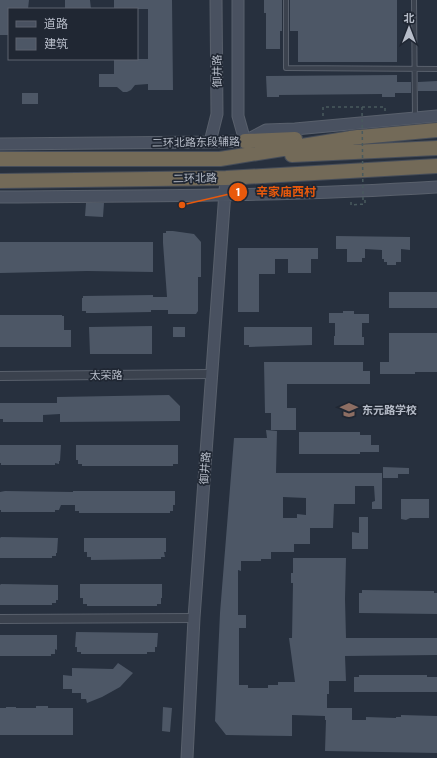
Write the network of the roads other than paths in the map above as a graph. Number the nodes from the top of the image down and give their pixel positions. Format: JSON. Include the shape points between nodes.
{"nodes":[{"id":1,"x":216,"y":0,"type":"edge"},
{"id":2,"x":238,"y":0,"type":"edge"},
{"id":3,"x":286,"y":0,"type":"edge"},
{"id":4,"x":414,"y":0,"type":"edge"},
{"id":5,"x":414,"y":69,"type":"junction"},
{"id":6,"x":437,"y":69,"type":"edge"},
{"id":7,"x":437,"y":116,"type":"edge"},
{"id":8,"x":415,"y":118,"type":"junction"},
{"id":9,"x":437,"y":130,"type":"edge"},
{"id":10,"x":358,"y":137,"type":"junction"},
{"id":11,"x":245,"y":141,"type":"junction"},
{"id":12,"x":210,"y":142,"type":"junction"},
{"id":13,"x":0,"y":144,"type":"edge"},
{"id":14,"x":437,"y":148,"type":"edge"},
{"id":15,"x":220,"y":159,"type":"junction"},
{"id":16,"x":0,"y":160,"type":"edge"},
{"id":17,"x":437,"y":166,"type":"edge"},
{"id":18,"x":226,"y":178,"type":"junction"},
{"id":19,"x":0,"y":181,"type":"edge"},
{"id":20,"x":437,"y":187,"type":"edge"},
{"id":21,"x":225,"y":195,"type":"junction"},
{"id":22,"x":0,"y":197,"type":"edge"},
{"id":23,"x":211,"y":374,"type":"junction"},
{"id":24,"x":0,"y":376,"type":"edge"},
{"id":25,"x":194,"y":618,"type":"junction"},
{"id":26,"x":0,"y":619,"type":"edge"},
{"id":27,"x":187,"y":758,"type":"edge"}],
"edges":[{"from":1,"to":12,"type":"main road","name":"御井路","via":[[217,114]]},
{"from":2,"to":11,"type":"main road","name":"御井路","via":[[238,116]]},
{"from":3,"to":5,"type":"lane","via":[[286,68]]},
{"from":4,"to":5,"type":"lane"},
{"from":5,"to":6,"type":"lane"},
{"from":5,"to":8,"type":"lane"},
{"from":7,"to":8,"type":"main road","name":"二环北路东段辅路"},
{"from":8,"to":11,"type":"main road","name":"二环北路东段辅路","via":[[266,130]]},
{"from":9,"to":10,"type":"highway"},
{"from":10,"to":11,"type":"highway"},
{"from":10,"to":15,"type":"highway","name":"二环北路"},
{"from":11,"to":12,"type":"main road","name":"二环北路东段辅路"},
{"from":12,"to":13,"type":"main road","name":"二环北路东段辅路"},
{"from":14,"to":15,"type":"highway","name":"二环北路"},
{"from":15,"to":16,"type":"highway","name":"二环北路"},
{"from":17,"to":18,"type":"highway","name":"二环北路"},
{"from":18,"to":19,"type":"highway","name":"二环北路"},
{"from":18,"to":21,"type":"main road","name":"御井路"},
{"from":20,"to":21,"type":"main road","via":[[365,192]]},
{"from":21,"to":22,"type":"main road"},
{"from":21,"to":23,"type":"main road","name":"御井路"},
{"from":23,"to":24,"type":"street","name":"太荣路"},
{"from":23,"to":25,"type":"main road","name":"御井路"},
{"from":25,"to":26,"type":"street"},
{"from":25,"to":27,"type":"main road","name":"御井路"}]}
